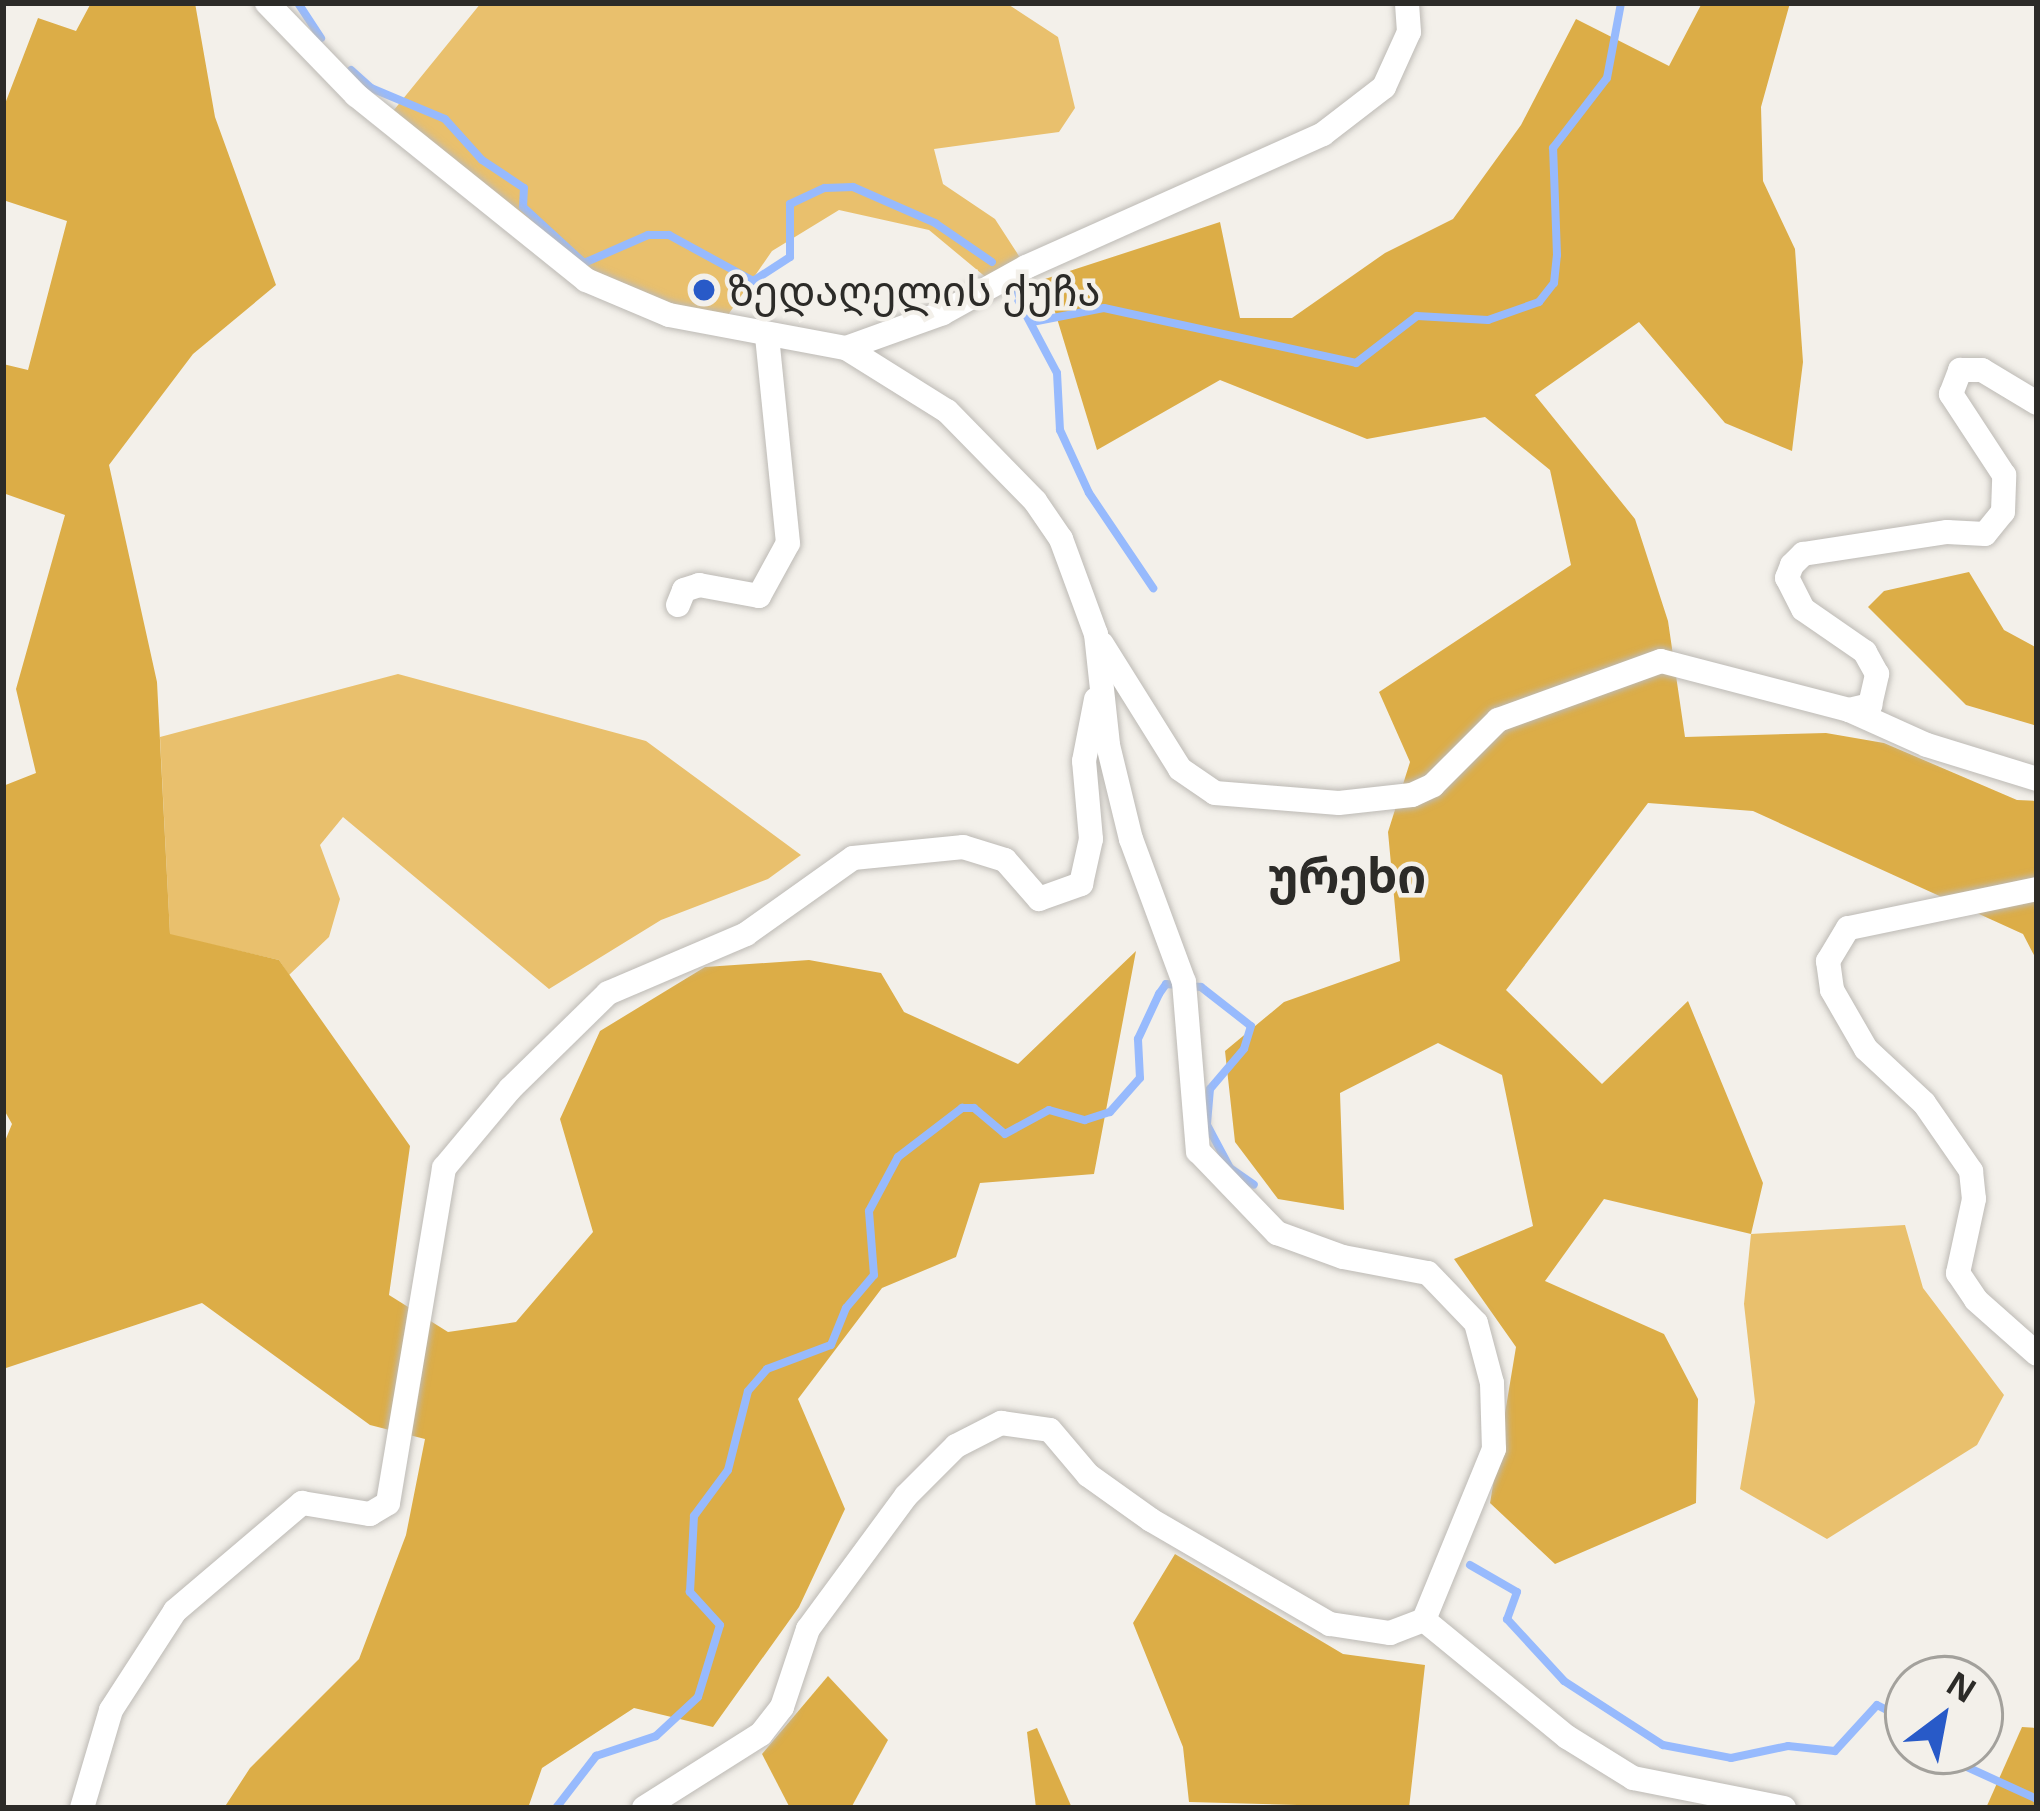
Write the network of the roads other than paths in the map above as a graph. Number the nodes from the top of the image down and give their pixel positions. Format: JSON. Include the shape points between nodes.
{"nodes":[{"id":1,"x":267,"y":3,"type":"edge"},
{"id":2,"x":1407,"y":3,"type":"edge"},
{"id":3,"x":767,"y":337,"type":"junction"},
{"id":4,"x":846,"y":348,"type":"junction"},
{"id":5,"x":2037,"y":403,"type":"edge"},
{"id":6,"x":678,"y":605,"type":"dead end"},
{"id":7,"x":1096,"y":634,"type":"junction"},
{"id":8,"x":1102,"y":669,"type":"junction"},
{"id":9,"x":1850,"y":710,"type":"junction"},
{"id":10,"x":2037,"y":779,"type":"edge"},
{"id":11,"x":2037,"y":889,"type":"edge"},
{"id":12,"x":2037,"y":1354,"type":"edge"},
{"id":13,"x":1424,"y":1620,"type":"junction"},
{"id":14,"x":82,"y":1808,"type":"edge"},
{"id":15,"x":644,"y":1808,"type":"edge"},
{"id":16,"x":1784,"y":1808,"type":"edge"}],
"edges":[{"from":1,"to":3,"type":"street","via":[[356,95],[586,280],[669,315]]},
{"from":2,"to":4,"type":"street","via":[[1408,32],[1384,87],[1323,134],[1025,266],[926,320]]},
{"from":3,"to":4,"type":"street"},
{"from":3,"to":6,"type":"street","via":[[788,543],[759,596],[699,585],[684,590]]},
{"from":4,"to":7,"type":"street","via":[[947,411],[1035,500],[1073,563]]},
{"from":5,"to":9,"type":"street","via":[[1982,370],[1960,370],[1951,394],[2004,475],[2003,512],[1985,534],[1803,554],[1792,565],[1787,578],[1803,609],[1864,652],[1877,674],[1870,705]]},
{"from":7,"to":8,"type":"street"},
{"from":7,"to":9,"type":"street","via":[[1180,769],[1215,793],[1339,803],[1412,794],[1433,784],[1498,720],[1660,662]]},
{"from":8,"to":13,"type":"street","via":[[1108,745],[1130,839],[1184,982],[1198,1150],[1277,1233],[1343,1257],[1429,1273],[1476,1324],[1492,1383],[1494,1449]]},
{"from":8,"to":14,"type":"street","via":[[1084,761],[1091,839],[1081,884],[1040,899],[1005,860],[963,847],[853,858],[746,934],[608,993],[510,1089],[444,1168],[388,1503],[370,1514],[302,1503],[175,1611],[111,1710]]},
{"from":9,"to":10,"type":"street","via":[[1927,746]]},
{"from":11,"to":12,"type":"street","via":[[1848,928],[1828,961],[1832,991],[1866,1048],[1924,1103],[1971,1171],[1974,1199],[1958,1273]]},
{"from":13,"to":15,"type":"street","via":[[1390,1633],[1330,1624],[1119,1498],[1050,1430],[1001,1423],[956,1446],[906,1496],[808,1629],[782,1707],[760,1734]]},
{"from":13,"to":16,"type":"street","via":[[1567,1737],[1633,1778]]}]}
